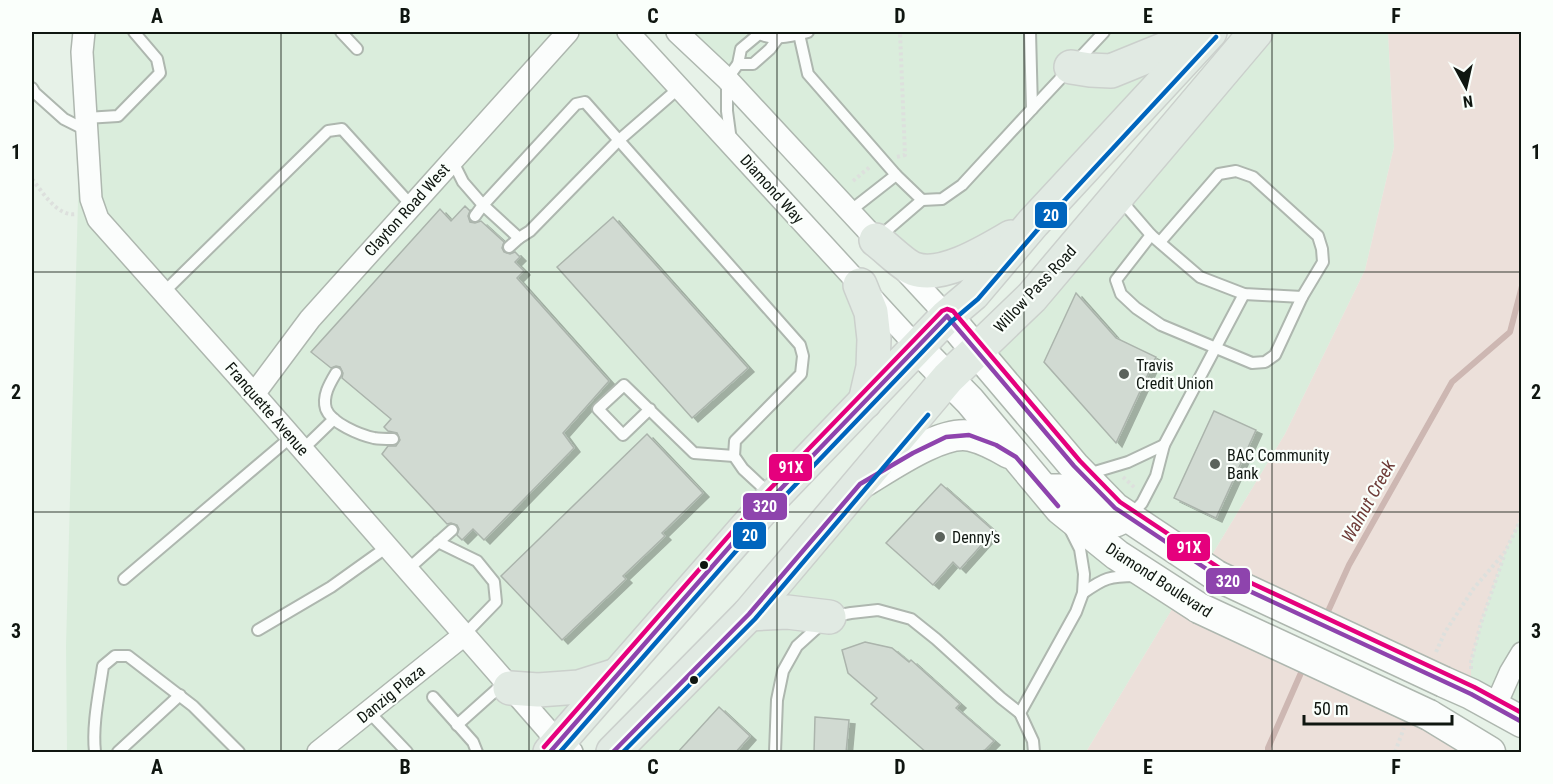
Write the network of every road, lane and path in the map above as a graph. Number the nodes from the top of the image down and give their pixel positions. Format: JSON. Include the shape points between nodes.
{"nodes":[{"id":1,"x":84,"y":32,"type":"edge"},
{"id":2,"x":134,"y":32,"type":"edge"},
{"id":3,"x":341,"y":32,"type":"edge"},
{"id":4,"x":568,"y":32,"type":"edge"},
{"id":5,"x":628,"y":32,"type":"edge"},
{"id":6,"x":677,"y":32,"type":"edge"},
{"id":7,"x":900,"y":32,"type":"edge"},
{"id":8,"x":1030,"y":32,"type":"edge"},
{"id":9,"x":1104,"y":32,"type":"edge"},
{"id":10,"x":1210,"y":32,"type":"edge"},
{"id":11,"x":1256,"y":32,"type":"edge"},
{"id":12,"x":758,"y":33,"type":"edge"},
{"id":13,"x":804,"y":33,"type":"edge"},
{"id":14,"x":778,"y":38,"type":"junction"},
{"id":15,"x":357,"y":49,"type":"dead end"},
{"id":16,"x":1071,"y":67,"type":"junction"},
{"id":17,"x":732,"y":71,"type":"junction"},
{"id":18,"x":32,"y":88,"type":"edge"},
{"id":19,"x":679,"y":88,"type":"junction"},
{"id":20,"x":1032,"y":109,"type":"junction"},
{"id":21,"x":86,"y":124,"type":"junction"},
{"id":22,"x":618,"y":141,"type":"junction"},
{"id":23,"x":732,"y":144,"type":"junction"},
{"id":24,"x":452,"y":160,"type":"junction"},
{"id":25,"x":884,"y":161,"type":"junction"},
{"id":26,"x":896,"y":175,"type":"junction"},
{"id":27,"x":32,"y":179,"type":"edge"},
{"id":28,"x":853,"y":181,"type":"dead end"},
{"id":29,"x":1117,"y":196,"type":"junction"},
{"id":30,"x":922,"y":200,"type":"junction"},
{"id":31,"x":483,"y":205,"type":"junction"},
{"id":32,"x":411,"y":206,"type":"junction"},
{"id":33,"x":94,"y":211,"type":"junction"},
{"id":34,"x":850,"y":211,"type":"junction"},
{"id":35,"x":475,"y":216,"type":"dead end"},
{"id":36,"x":1033,"y":223,"type":"junction"},
{"id":37,"x":519,"y":238,"type":"junction"},
{"id":38,"x":1155,"y":238,"type":"junction"},
{"id":39,"x":876,"y":240,"type":"junction"},
{"id":40,"x":509,"y":247,"type":"dead end"},
{"id":41,"x":860,"y":285,"type":"junction"},
{"id":42,"x":164,"y":292,"type":"junction"},
{"id":43,"x":1244,"y":294,"type":"junction"},
{"id":44,"x":1302,"y":297,"type":"junction"},
{"id":45,"x":947,"y":316,"type":"junction"},
{"id":46,"x":917,"y":347,"type":"junction"},
{"id":47,"x":1216,"y":349,"type":"junction"},
{"id":48,"x":977,"y":350,"type":"junction"},
{"id":49,"x":336,"y":373,"type":"dead end"},
{"id":50,"x":948,"y":378,"type":"junction"},
{"id":51,"x":254,"y":394,"type":"junction"},
{"id":52,"x":865,"y":402,"type":"junction"},
{"id":53,"x":650,"y":409,"type":"junction"},
{"id":54,"x":334,"y":419,"type":"junction"},
{"id":55,"x":393,"y":439,"type":"dead end"},
{"id":56,"x":297,"y":443,"type":"junction"},
{"id":57,"x":1164,"y":445,"type":"junction"},
{"id":58,"x":734,"y":456,"type":"junction"},
{"id":59,"x":1016,"y":457,"type":"junction"},
{"id":60,"x":1118,"y":472,"type":"dead end"},
{"id":61,"x":1083,"y":476,"type":"junction"},
{"id":62,"x":860,"y":484,"type":"junction"},
{"id":63,"x":773,"y":497,"type":"junction"},
{"id":64,"x":1051,"y":498,"type":"junction"},
{"id":65,"x":1133,"y":504,"type":"junction"},
{"id":66,"x":1521,"y":517,"type":"edge"},
{"id":67,"x":452,"y":530,"type":"dead end"},
{"id":68,"x":438,"y":542,"type":"junction"},
{"id":69,"x":387,"y":547,"type":"junction"},
{"id":70,"x":1505,"y":552,"type":"junction"},
{"id":71,"x":407,"y":570,"type":"junction"},
{"id":72,"x":1149,"y":575,"type":"junction"},
{"id":73,"x":123,"y":579,"type":"dead end"},
{"id":74,"x":1083,"y":592,"type":"junction"},
{"id":75,"x":749,"y":614,"type":"junction"},
{"id":76,"x":829,"y":617,"type":"junction"},
{"id":77,"x":258,"y":630,"type":"dead end"},
{"id":78,"x":464,"y":635,"type":"junction"},
{"id":79,"x":1521,"y":653,"type":"edge"},
{"id":80,"x":1436,"y":654,"type":"dead end"},
{"id":81,"x":617,"y":675,"type":"junction"},
{"id":82,"x":508,"y":685,"type":"junction"},
{"id":83,"x":180,"y":695,"type":"junction"},
{"id":84,"x":434,"y":698,"type":"dead end"},
{"id":85,"x":1483,"y":701,"type":"junction"},
{"id":86,"x":369,"y":712,"type":"junction"},
{"id":87,"x":1020,"y":713,"type":"junction"},
{"id":88,"x":1419,"y":716,"type":"junction"},
{"id":89,"x":1521,"y":722,"type":"edge"},
{"id":90,"x":457,"y":725,"type":"junction"},
{"id":91,"x":560,"y":750,"type":"edge"},
{"id":92,"x":95,"y":753,"type":"edge"},
{"id":93,"x":118,"y":753,"type":"edge"},
{"id":94,"x":239,"y":753,"type":"edge"},
{"id":95,"x":318,"y":753,"type":"edge"},
{"id":96,"x":407,"y":753,"type":"edge"},
{"id":97,"x":477,"y":753,"type":"edge"},
{"id":98,"x":613,"y":753,"type":"edge"},
{"id":99,"x":775,"y":753,"type":"edge"},
{"id":100,"x":1034,"y":753,"type":"edge"},
{"id":101,"x":1395,"y":753,"type":"edge"},
{"id":102,"x":1490,"y":753,"type":"edge"}],
"edges":[{"from":1,"to":21,"type":"street","name":"Franquette Avenue"},
{"from":2,"to":21,"type":"lane","via":[[157,59],[160,73],[118,116]]},
{"from":3,"to":15,"type":"lane"},
{"from":4,"to":24,"type":"street","name":"Clayton Road West"},
{"from":5,"to":19,"type":"street","name":"Diamond Way"},
{"from":6,"to":17,"type":"street"},
{"from":7,"to":25,"type":"path","via":[[905,155]]},
{"from":8,"to":20,"type":"lane"},
{"from":9,"to":16,"type":"lane"},
{"from":10,"to":16,"type":"main road","via":[[1111,71]]},
{"from":10,"to":36,"type":"main road"},
{"from":11,"to":29,"type":"main road","name":"Willow Pass Road"},
{"from":12,"to":14,"type":"lane"},
{"from":12,"to":17,"type":"lane","via":[[741,49]]},
{"from":13,"to":14,"type":"lane"},
{"from":13,"to":25,"type":"lane","via":[[808,74]]},
{"from":14,"to":17,"type":"lane","via":[[753,63]]},
{"from":16,"to":20,"type":"lane"},
{"from":17,"to":23,"type":"lane","via":[[727,111]]},
{"from":17,"to":34,"type":"street"},
{"from":18,"to":21,"type":"lane","via":[[64,119]]},
{"from":19,"to":22,"type":"lane"},
{"from":19,"to":23,"type":"street","name":"Diamond Way"},
{"from":20,"to":30,"type":"lane","via":[[962,185],[942,199]]},
{"from":21,"to":33,"type":"street","name":"Franquette Avenue"},
{"from":22,"to":31,"type":"lane","via":[[585,102],[576,104]]},
{"from":22,"to":37,"type":"lane"},
{"from":22,"to":58,"type":"lane","via":[[800,345],[801,374],[735,441]]},
{"from":23,"to":41,"type":"street","name":"Diamond Way"},
{"from":24,"to":31,"type":"lane"},
{"from":24,"to":32,"type":"street","name":"Clayton Road West"},
{"from":25,"to":26,"type":"lane"},
{"from":25,"to":28,"type":"path","via":[[873,164]]},
{"from":26,"to":30,"type":"lane"},
{"from":26,"to":34,"type":"lane"},
{"from":27,"to":33,"type":"path","via":[[64,213]]},
{"from":29,"to":38,"type":"lane"},
{"from":29,"to":48,"type":"main road","name":"Willow Pass Road","via":[[1032,297]]},
{"from":30,"to":39,"type":"lane"},
{"from":31,"to":35,"type":"lane"},
{"from":31,"to":37,"type":"lane"},
{"from":32,"to":42,"type":"lane","via":[[342,129],[328,131]]},
{"from":32,"to":51,"type":"street","name":"Clayton Road West","via":[[310,318]]},
{"from":33,"to":42,"type":"street","name":"Franquette Avenue"},
{"from":34,"to":39,"type":"street"},
{"from":36,"to":39,"type":"main road","via":[[978,256],[927,272],[912,268]]},
{"from":36,"to":45,"type":"main road","via":[[973,294]]},
{"from":37,"to":40,"type":"lane"},
{"from":38,"to":43,"type":"lane","via":[[1200,277]]},
{"from":38,"to":44,"type":"lane","via":[[1219,174],[1236,171],[1253,177],[1318,237],[1323,262]]},
{"from":38,"to":47,"type":"lane","via":[[1116,280],[1121,294],[1161,325]]},
{"from":39,"to":45,"type":"street"},
{"from":41,"to":46,"type":"street","name":"Diamond Way"},
{"from":41,"to":52,"type":"main road","via":[[871,312],[874,339],[873,368]]},
{"from":42,"to":51,"type":"street","name":"Franquette Avenue"},
{"from":43,"to":44,"type":"lane"},
{"from":43,"to":47,"type":"lane"},
{"from":44,"to":47,"type":"lane","via":[[1275,355],[1265,362],[1252,363]]},
{"from":45,"to":46,"type":"main road"},
{"from":45,"to":48,"type":"main road"},
{"from":46,"to":50,"type":"main road","name":"Diamond Boulevard"},
{"from":46,"to":52,"type":"main road"},
{"from":47,"to":57,"type":"lane"},
{"from":48,"to":50,"type":"main road","name":"Willow Pass Road"},
{"from":48,"to":61,"type":"main road"},
{"from":49,"to":54,"type":"lane","via":[[325,400],[326,410]]},
{"from":50,"to":59,"type":"main road","name":"Diamond Boulevard"},
{"from":50,"to":62,"type":"main road","name":"Willow Pass Road"},
{"from":51,"to":56,"type":"street","name":"Franquette Avenue"},
{"from":52,"to":63,"type":"main road"},
{"from":53,"to":53,"type":"lane","via":[[624,385],[594,406],[623,435]]},
{"from":53,"to":58,"type":"lane","via":[[694,453]]},
{"from":54,"to":55,"type":"lane","via":[[358,433]]},
{"from":54,"to":56,"type":"lane"},
{"from":56,"to":69,"type":"street","name":"Franquette Avenue"},
{"from":56,"to":73,"type":"lane"},
{"from":57,"to":61,"type":"lane","via":[[1128,462]]},
{"from":57,"to":65,"type":"lane","via":[[1156,476],[1143,503]]},
{"from":58,"to":63,"type":"lane"},
{"from":59,"to":62,"type":"main road","via":[[969,435],[946,437]]},
{"from":59,"to":64,"type":"main road","name":"Diamond Boulevard"},
{"from":60,"to":65,"type":"path"},
{"from":61,"to":65,"type":"main road","via":[[1115,508]]},
{"from":62,"to":75,"type":"main road","name":"Willow Pass Road"},
{"from":63,"to":81,"type":"main road"},
{"from":64,"to":65,"type":"street","via":[[1060,488],[1106,521],[1116,523]]},
{"from":64,"to":72,"type":"main road","name":"Diamond Boulevard","via":[[1117,555]]},
{"from":64,"to":74,"type":"lane","via":[[1080,549]]},
{"from":65,"to":85,"type":"main road","bridge":true,"via":[[1216,576]]},
{"from":66,"to":70,"type":"path"},
{"from":67,"to":68,"type":"lane"},
{"from":68,"to":71,"type":"lane"},
{"from":68,"to":78,"type":"lane","via":[[477,561],[494,582],[496,602]]},
{"from":69,"to":71,"type":"street","name":"Franquette Avenue"},
{"from":69,"to":77,"type":"lane","via":[[331,587]]},
{"from":70,"to":80,"type":"path","via":[[1444,632]]},
{"from":70,"to":85,"type":"path","via":[[1471,662]]},
{"from":71,"to":78,"type":"street","name":"Franquette Avenue"},
{"from":72,"to":74,"type":"lane","via":[[1114,576]]},
{"from":72,"to":88,"type":"main road","name":"Diamond Boulevard","bridge":true,"via":[[1199,608]]},
{"from":74,"to":87,"type":"lane","via":[[1076,612]]},
{"from":75,"to":76,"type":"main road","via":[[787,612]]},
{"from":75,"to":98,"type":"main road","name":"Willow Pass Road"},
{"from":76,"to":87,"type":"lane","via":[[878,610],[911,619]]},
{"from":76,"to":99,"type":"lane","via":[[797,646],[783,671],[777,700]]},
{"from":78,"to":82,"type":"street","name":"Franquette Avenue"},
{"from":78,"to":86,"type":"street","name":"Danzig Plaza"},
{"from":79,"to":85,"type":"street","via":[[1510,673]]},
{"from":81,"to":82,"type":"main road","via":[[579,687],[538,690]]},
{"from":81,"to":91,"type":"main road"},
{"from":82,"to":90,"type":"lane"},
{"from":82,"to":91,"type":"street","name":"Franquette Avenue"},
{"from":83,"to":92,"type":"lane","via":[[128,656],[115,656],[103,666]]},
{"from":83,"to":93,"type":"lane"},
{"from":83,"to":94,"type":"lane"},
{"from":84,"to":90,"type":"lane"},
{"from":85,"to":89,"type":"main road"},
{"from":86,"to":95,"type":"street","name":"Danzig Plaza"},
{"from":86,"to":96,"type":"lane"},
{"from":87,"to":100,"type":"lane","via":[[1033,741]]},
{"from":88,"to":101,"type":"path","via":[[1399,739]]},
{"from":88,"to":102,"type":"main road","name":"Diamond Boulevard"},
{"from":90,"to":97,"type":"lane","via":[[473,742]]}]}
